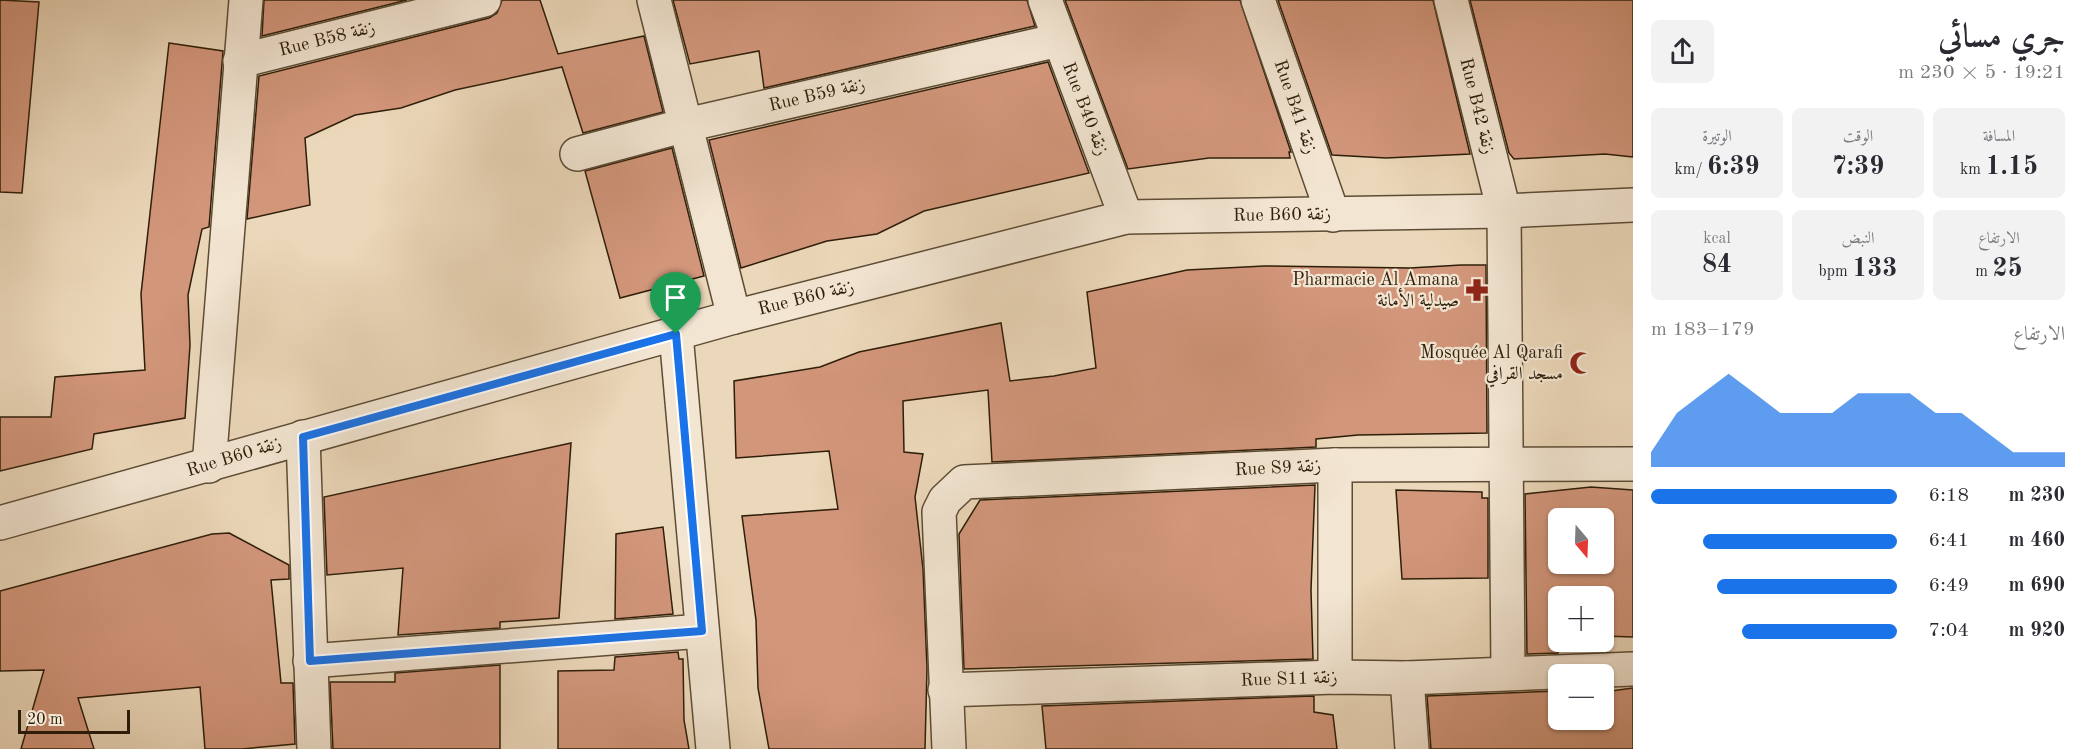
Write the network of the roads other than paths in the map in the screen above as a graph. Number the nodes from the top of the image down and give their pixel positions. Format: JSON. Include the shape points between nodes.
{"nodes":[{"id":1,"x":246,"y":0,"type":"edge"},
{"id":2,"x":484,"y":0,"type":"edge"},
{"id":3,"x":654,"y":0,"type":"edge"},
{"id":4,"x":1045,"y":0,"type":"edge"},
{"id":5,"x":1258,"y":0,"type":"edge"},
{"id":6,"x":1451,"y":0,"type":"edge"},
{"id":7,"x":1059,"y":39,"type":"junction"},
{"id":8,"x":240,"y":61,"type":"junction"},
{"id":9,"x":686,"y":125,"type":"junction"},
{"id":10,"x":577,"y":154,"type":"dead end"},
{"id":11,"x":1633,"y":205,"type":"edge"},
{"id":12,"x":1504,"y":211,"type":"junction"},
{"id":13,"x":1333,"y":215,"type":"junction"},
{"id":14,"x":1126,"y":217,"type":"junction"},
{"id":15,"x":734,"y":317,"type":"junction"},
{"id":16,"x":676,"y":334,"type":"junction"},
{"id":17,"x":303,"y":437,"type":"junction"},
{"id":18,"x":1633,"y":464,"type":"edge"},
{"id":19,"x":1335,"y":465,"type":"junction"},
{"id":20,"x":209,"y":466,"type":"junction"},
{"id":21,"x":1508,"y":466,"type":"junction"},
{"id":22,"x":0,"y":523,"type":"edge"},
{"id":23,"x":702,"y":631,"type":"junction"},
{"id":24,"x":310,"y":661,"type":"junction"},
{"id":25,"x":1633,"y":669,"type":"edge"},
{"id":26,"x":1508,"y":672,"type":"junction"},
{"id":27,"x":1335,"y":677,"type":"junction"},
{"id":28,"x":1407,"y":678,"type":"junction"},
{"id":29,"x":945,"y":690,"type":"junction"},
{"id":30,"x":314,"y":749,"type":"edge"},
{"id":31,"x":713,"y":749,"type":"edge"},
{"id":32,"x":949,"y":749,"type":"edge"},
{"id":33,"x":1412,"y":749,"type":"edge"}],
"edges":[{"from":1,"to":8,"type":"street"},
{"from":2,"to":8,"type":"street","name":"Rue B58 زنقة"},
{"from":3,"to":9,"type":"street"},
{"from":4,"to":7,"type":"street","name":"Rue B40 زنقة"},
{"from":5,"to":13,"type":"street","name":"Rue B41 زنقة"},
{"from":6,"to":12,"type":"street","name":"Rue B42 زنقة"},
{"from":7,"to":9,"type":"street","name":"Rue B59 زنقة"},
{"from":7,"to":14,"type":"street","name":"Rue B40 زنقة"},
{"from":8,"to":20,"type":"street"},
{"from":9,"to":10,"type":"street","name":"Rue B59 زنقة"},
{"from":9,"to":15,"type":"street"},
{"from":11,"to":12,"type":"street","name":"Rue B60 زنقة"},
{"from":12,"to":13,"type":"street","name":"Rue B60 زنقة"},
{"from":12,"to":21,"type":"street","name":"Rue B42 زنقة"},
{"from":13,"to":14,"type":"street","name":"Rue B60 زنقة"},
{"from":14,"to":15,"type":"street","name":"Rue B60 زنقة"},
{"from":15,"to":16,"type":"street","name":"Rue B60 زنقة"},
{"from":16,"to":17,"type":"street","name":"Rue B60 زنقة"},
{"from":16,"to":23,"type":"street"},
{"from":17,"to":20,"type":"street","name":"Rue B60 زنقة"},
{"from":17,"to":24,"type":"street"},
{"from":18,"to":21,"type":"street","name":"Rue S9 زنقة"},
{"from":19,"to":21,"type":"street","name":"Rue S9 زنقة"},
{"from":19,"to":27,"type":"street"},
{"from":19,"to":29,"type":"street","name":"Rue S9 زنقة","via":[[964,482],[945,500],[939,512]]},
{"from":20,"to":22,"type":"street","name":"Rue B60 زنقة"},
{"from":21,"to":26,"type":"street","name":"Rue B42 زنقة"},
{"from":23,"to":24,"type":"street"},
{"from":23,"to":31,"type":"street"},
{"from":24,"to":30,"type":"street"},
{"from":25,"to":26,"type":"street","name":"Rue S11 زنقة"},
{"from":26,"to":28,"type":"street","name":"Rue S11 زنقة"},
{"from":27,"to":28,"type":"street","name":"Rue S11 زنقة"},
{"from":27,"to":29,"type":"street","name":"Rue S11 زنقة"},
{"from":28,"to":33,"type":"street"},
{"from":29,"to":32,"type":"street"}]}
